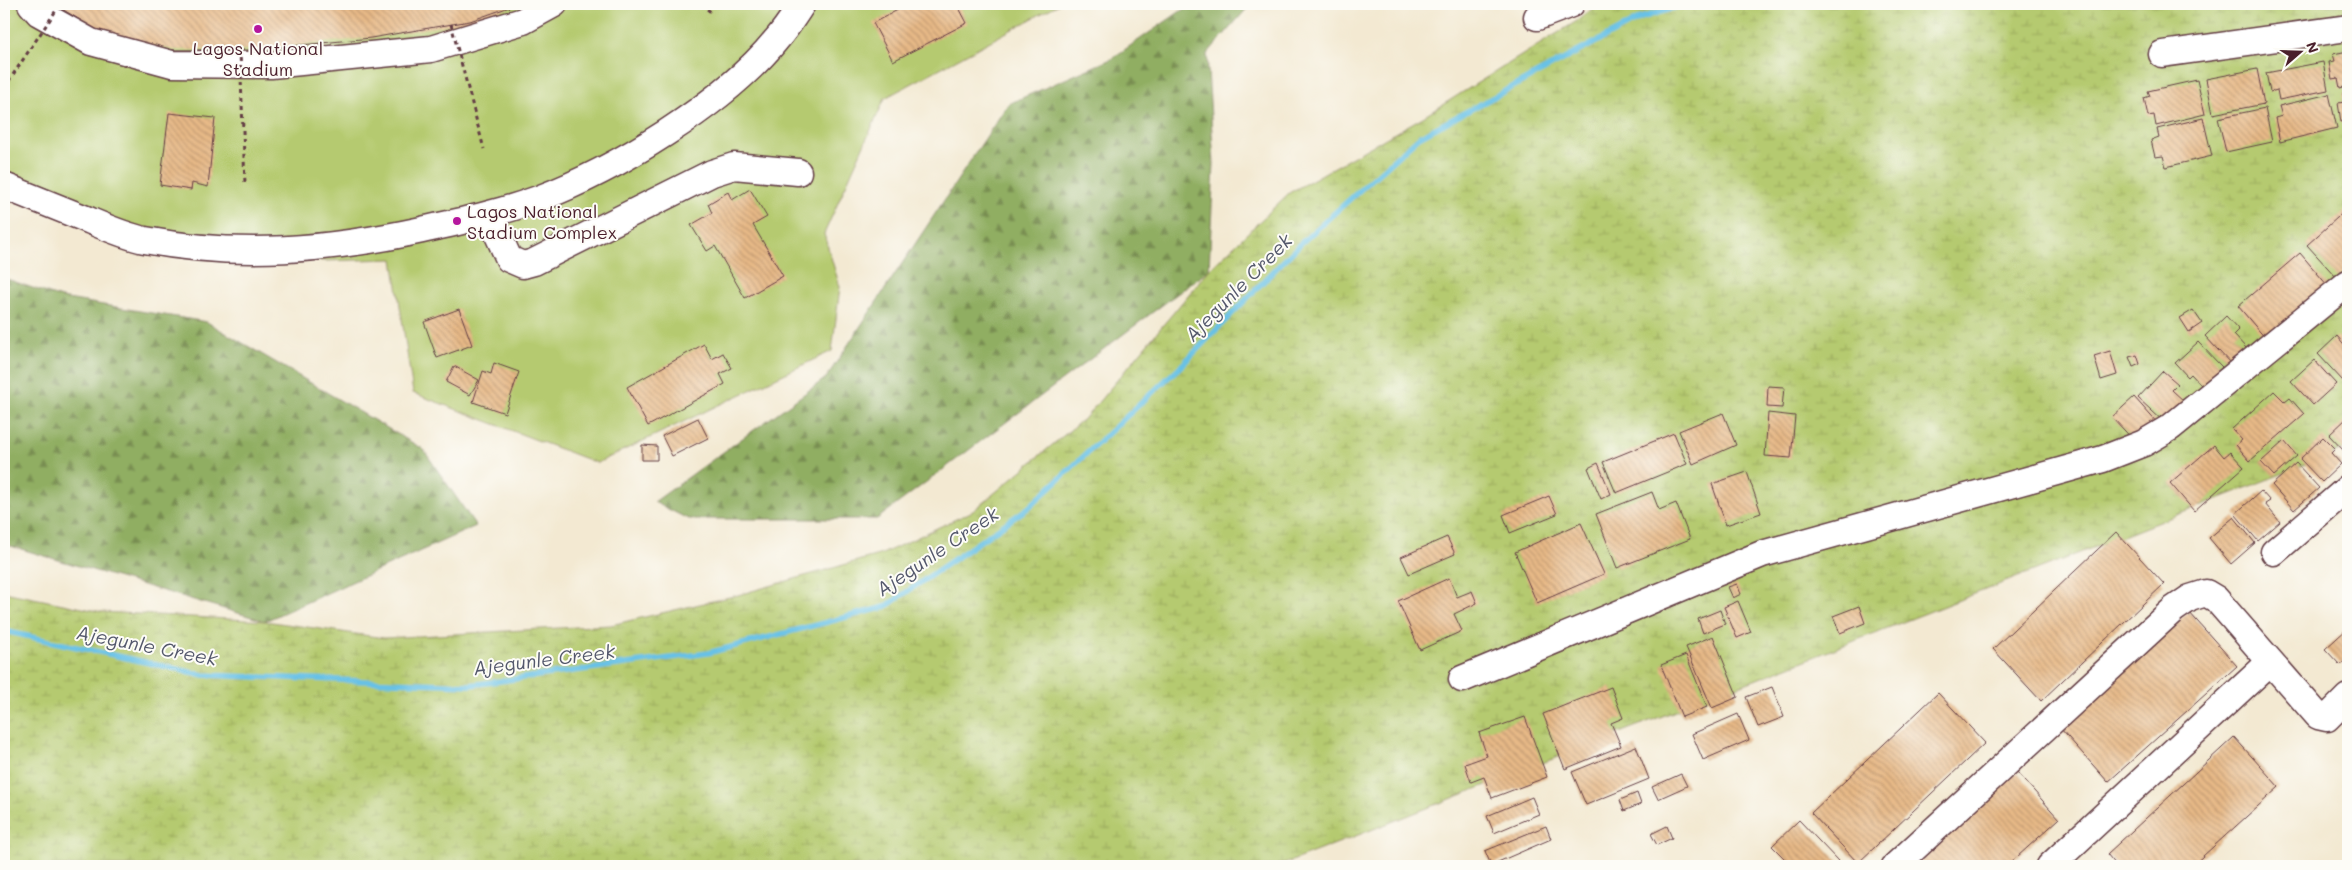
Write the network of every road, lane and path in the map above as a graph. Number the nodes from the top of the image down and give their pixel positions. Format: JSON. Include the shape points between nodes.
{"nodes":[{"id":1,"x":31,"y":4,"type":"edge"},
{"id":2,"x":554,"y":4,"type":"edge"},
{"id":3,"x":701,"y":4,"type":"edge"},
{"id":4,"x":802,"y":4,"type":"edge"},
{"id":5,"x":1571,"y":4,"type":"edge"},
{"id":6,"x":59,"y":6,"type":"dead end"},
{"id":7,"x":713,"y":14,"type":"dead end"},
{"id":8,"x":1537,"y":17,"type":"dead end"},
{"id":9,"x":451,"y":24,"type":"dead end"},
{"id":10,"x":2348,"y":28,"type":"edge"},
{"id":11,"x":240,"y":50,"type":"dead end"},
{"id":12,"x":2162,"y":54,"type":"dead end"},
{"id":13,"x":4,"y":88,"type":"edge"},
{"id":14,"x":484,"y":149,"type":"dead end"},
{"id":15,"x":798,"y":172,"type":"dead end"},
{"id":16,"x":245,"y":184,"type":"dead end"},
{"id":17,"x":4,"y":186,"type":"edge"},
{"id":18,"x":489,"y":215,"type":"junction"},
{"id":19,"x":2348,"y":282,"type":"edge"},
{"id":20,"x":2348,"y":488,"type":"edge"},
{"id":21,"x":2274,"y":552,"type":"dead end"},
{"id":22,"x":2270,"y":662,"type":"junction"},
{"id":23,"x":1462,"y":679,"type":"dead end"},
{"id":24,"x":2348,"y":696,"type":"edge"},
{"id":25,"x":1895,"y":866,"type":"edge"},
{"id":26,"x":2050,"y":866,"type":"edge"}],
"edges":[{"from":1,"to":2,"type":"street","via":[[39,13],[91,42],[172,64],[270,65],[432,49],[523,21]]},
{"from":3,"to":7,"type":"path"},
{"from":4,"to":18,"type":"street","via":[[776,41],[722,92],[693,114],[605,168],[540,198]]},
{"from":5,"to":8,"type":"street"},
{"from":6,"to":13,"type":"path","bridge":true},
{"from":9,"to":14,"type":"path","bridge":true},
{"from":10,"to":12,"type":"street"},
{"from":11,"to":16,"type":"path","bridge":true},
{"from":15,"to":18,"type":"street","via":[[734,166],[712,173],[523,265],[509,260]]},
{"from":17,"to":18,"type":"street","via":[[144,239],[209,248],[273,251],[357,244]]},
{"from":19,"to":23,"type":"street","via":[[2172,427],[2144,443],[2103,459],[1762,554]]},
{"from":20,"to":21,"type":"street"},
{"from":22,"to":24,"type":"street","via":[[2318,716],[2327,718]]},
{"from":22,"to":25,"type":"street","via":[[2216,599],[2206,593],[2190,598],[2174,609]]},
{"from":22,"to":26,"type":"street"}]}
